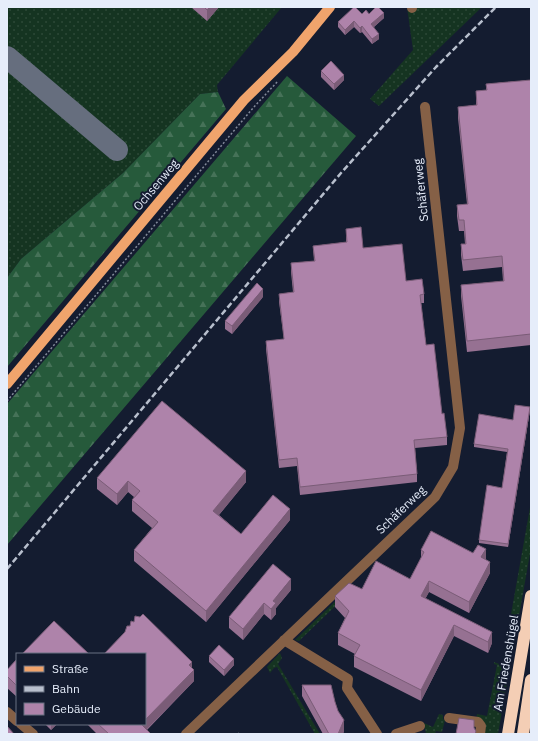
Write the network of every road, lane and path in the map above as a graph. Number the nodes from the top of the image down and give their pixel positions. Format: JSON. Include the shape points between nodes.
{"nodes":[{"id":1,"x":330,"y":7,"type":"edge"},
{"id":2,"x":278,"y":80,"type":"dead end"},
{"id":3,"x":425,"y":107,"type":"dead end"},
{"id":4,"x":7,"y":384,"type":"edge"},
{"id":5,"x":7,"y":401,"type":"edge"},
{"id":6,"x":531,"y":596,"type":"edge"},
{"id":7,"x":284,"y":640,"type":"junction"},
{"id":8,"x":531,"y":680,"type":"edge"},
{"id":9,"x":7,"y":712,"type":"edge"},
{"id":10,"x":449,"y":718,"type":"dead end"},
{"id":11,"x":16,"y":720,"type":"edge"},
{"id":12,"x":22,"y":725,"type":"edge"},
{"id":13,"x":414,"y":730,"type":"edge"},
{"id":14,"x":33,"y":734,"type":"edge"},
{"id":15,"x":186,"y":734,"type":"edge"},
{"id":16,"x":377,"y":734,"type":"edge"},
{"id":17,"x":397,"y":734,"type":"edge"},
{"id":18,"x":480,"y":734,"type":"edge"},
{"id":19,"x":508,"y":734,"type":"edge"},
{"id":20,"x":523,"y":734,"type":"edge"}],
"edges":[{"from":1,"to":4,"type":"main road","name":"Ochsenweg","via":[[293,52],[244,100]]},
{"from":2,"to":5,"type":"path"},
{"from":3,"to":7,"type":"street","name":"Schäferweg","via":[[460,428],[453,467],[435,497]]},
{"from":6,"to":19,"type":"highway","name":"Am Friedenshügel"},
{"from":7,"to":15,"type":"street","name":"Schäferweg"},
{"from":7,"to":16,"type":"street","via":[[348,679],[347,688]]},
{"from":8,"to":20,"type":"highway"},
{"from":9,"to":11,"type":"street"},
{"from":10,"to":18,"type":"street","via":[[478,722],[481,726]]},
{"from":12,"to":14,"type":"street"},
{"from":13,"to":17,"type":"street"}]}
